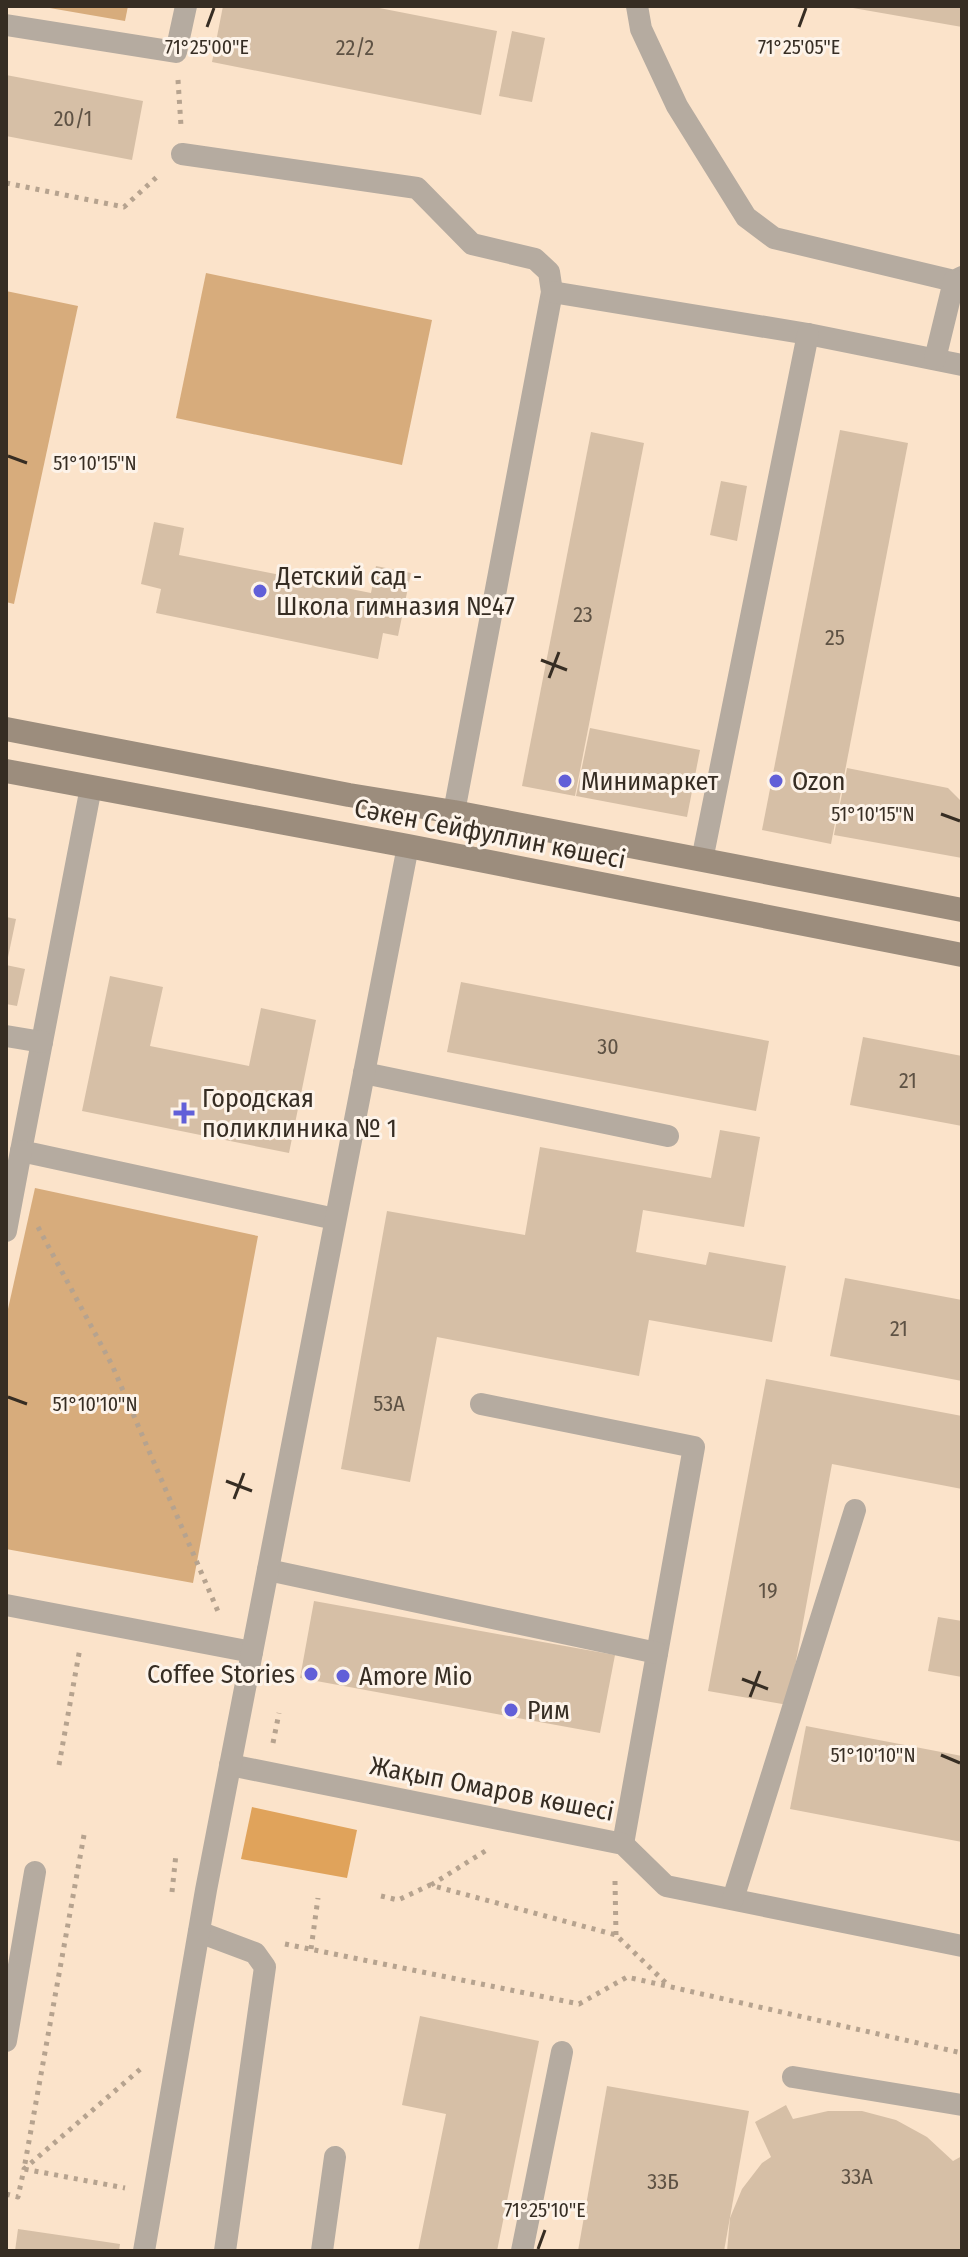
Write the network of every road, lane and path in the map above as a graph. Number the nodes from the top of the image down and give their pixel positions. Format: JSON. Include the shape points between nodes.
{"nodes":[{"id":1,"x":186,"y":6,"type":"edge"},
{"id":2,"x":637,"y":6,"type":"edge"},
{"id":3,"x":6,"y":25,"type":"edge"},
{"id":4,"x":176,"y":52,"type":"junction"},
{"id":5,"x":182,"y":154,"type":"junction"},
{"id":6,"x":6,"y":183,"type":"edge"},
{"id":7,"x":958,"y":279,"type":"edge"},
{"id":8,"x":552,"y":292,"type":"junction"},
{"id":9,"x":808,"y":334,"type":"junction"},
{"id":10,"x":935,"y":359,"type":"junction"},
{"id":11,"x":962,"y":365,"type":"edge"},
{"id":12,"x":6,"y":729,"type":"edge"},
{"id":13,"x":6,"y":771,"type":"edge"},
{"id":14,"x":91,"y":787,"type":"junction"},
{"id":15,"x":454,"y":812,"type":"junction"},
{"id":16,"x":408,"y":846,"type":"junction"},
{"id":17,"x":702,"y":860,"type":"junction"},
{"id":18,"x":962,"y":910,"type":"edge"},
{"id":19,"x":962,"y":955,"type":"edge"},
{"id":20,"x":6,"y":1036,"type":"edge"},
{"id":21,"x":42,"y":1042,"type":"junction"},
{"id":22,"x":364,"y":1073,"type":"junction"},
{"id":23,"x":668,"y":1136,"type":"dead end"},
{"id":24,"x":21,"y":1151,"type":"junction"},
{"id":25,"x":15,"y":1184,"type":"junction"},
{"id":26,"x":335,"y":1219,"type":"junction"},
{"id":27,"x":6,"y":1231,"type":"edge"},
{"id":28,"x":481,"y":1404,"type":"dead end"},
{"id":29,"x":855,"y":1510,"type":"dead end"},
{"id":30,"x":268,"y":1570,"type":"junction"},
{"id":31,"x":6,"y":1605,"type":"edge"},
{"id":32,"x":85,"y":1620,"type":"junction"},
{"id":33,"x":224,"y":1624,"type":"dead end"},
{"id":34,"x":252,"y":1652,"type":"junction"},
{"id":35,"x":657,"y":1653,"type":"junction"},
{"id":36,"x":59,"y":1765,"type":"dead end"},
{"id":37,"x":230,"y":1765,"type":"junction"},
{"id":38,"x":84,"y":1835,"type":"dead end"},
{"id":39,"x":502,"y":1841,"type":"dead end"},
{"id":40,"x":623,"y":1844,"type":"junction"},
{"id":41,"x":176,"y":1854,"type":"dead end"},
{"id":42,"x":35,"y":1872,"type":"dead end"},
{"id":43,"x":430,"y":1885,"type":"junction"},
{"id":44,"x":381,"y":1896,"type":"dead end"},
{"id":45,"x":318,"y":1898,"type":"dead end"},
{"id":46,"x":733,"y":1899,"type":"junction"},
{"id":47,"x":171,"y":1901,"type":"dead end"},
{"id":48,"x":199,"y":1932,"type":"junction"},
{"id":49,"x":280,"y":1943,"type":"dead end"},
{"id":50,"x":962,"y":1946,"type":"edge"},
{"id":51,"x":311,"y":1949,"type":"junction"},
{"id":52,"x":670,"y":1987,"type":"junction"},
{"id":53,"x":6,"y":2041,"type":"edge"},
{"id":54,"x":562,"y":2052,"type":"dead end"},
{"id":55,"x":962,"y":2053,"type":"edge"},
{"id":56,"x":149,"y":2062,"type":"dead end"},
{"id":57,"x":793,"y":2077,"type":"dead end"},
{"id":58,"x":962,"y":2105,"type":"edge"},
{"id":59,"x":335,"y":2157,"type":"dead end"},
{"id":60,"x":24,"y":2169,"type":"junction"},
{"id":61,"x":155,"y":2193,"type":"junction"},
{"id":62,"x":6,"y":2194,"type":"edge"},
{"id":63,"x":144,"y":2251,"type":"edge"},
{"id":64,"x":225,"y":2251,"type":"edge"},
{"id":65,"x":322,"y":2251,"type":"edge"},
{"id":66,"x":522,"y":2251,"type":"edge"}],
"edges":[{"from":1,"to":4,"type":"lane"},
{"from":2,"to":7,"type":"lane","via":[[641,29],[677,106],[746,217],[774,238]]},
{"from":3,"to":4,"type":"lane"},
{"from":4,"to":5,"type":"path"},
{"from":5,"to":6,"type":"path","via":[[124,207]]},
{"from":5,"to":8,"type":"lane","via":[[417,188],[472,244],[535,259],[549,272]]},
{"from":7,"to":10,"type":"lane"},
{"from":8,"to":9,"type":"lane"},
{"from":8,"to":15,"type":"lane"},
{"from":9,"to":10,"type":"lane"},
{"from":9,"to":17,"type":"lane"},
{"from":10,"to":11,"type":"lane"},
{"from":12,"to":15,"type":"main road","name":"Сәкен Сейфуллин көшесі"},
{"from":13,"to":14,"type":"main road","name":"Сәкен Сейфуллин көшесі"},
{"from":14,"to":16,"type":"main road","name":"Сәкен Сейфуллин көшесі"},
{"from":14,"to":21,"type":"lane"},
{"from":15,"to":17,"type":"main road","name":"Сәкен Сейфуллин көшесі"},
{"from":16,"to":19,"type":"main road","name":"Сәкен Сейфуллин көшесі"},
{"from":16,"to":22,"type":"lane"},
{"from":17,"to":18,"type":"main road","name":"Сәкен Сейфуллин көшесі"},
{"from":20,"to":21,"type":"lane"},
{"from":21,"to":24,"type":"lane"},
{"from":22,"to":23,"type":"lane"},
{"from":22,"to":26,"type":"lane"},
{"from":24,"to":25,"type":"lane"},
{"from":24,"to":26,"type":"lane"},
{"from":25,"to":27,"type":"lane"},
{"from":25,"to":33,"type":"path","via":[[112,1365]]},
{"from":26,"to":30,"type":"lane"},
{"from":28,"to":35,"type":"lane","via":[[694,1447]]},
{"from":29,"to":46,"type":"lane"},
{"from":30,"to":34,"type":"lane"},
{"from":30,"to":35,"type":"lane"},
{"from":31,"to":32,"type":"lane"},
{"from":32,"to":34,"type":"lane"},
{"from":32,"to":36,"type":"path"},
{"from":34,"to":37,"type":"lane"},
{"from":35,"to":40,"type":"lane"},
{"from":37,"to":40,"type":"lane","name":"Жақып Омаров көшесі"},
{"from":37,"to":48,"type":"lane"},
{"from":38,"to":60,"type":"path"},
{"from":39,"to":43,"type":"path"},
{"from":40,"to":46,"type":"lane","name":"Жақып Омаров көшесі","via":[[666,1886]]},
{"from":41,"to":47,"type":"path"},
{"from":42,"to":53,"type":"lane"},
{"from":43,"to":44,"type":"path","via":[[398,1900]]},
{"from":43,"to":52,"type":"path","via":[[616,1935]]},
{"from":45,"to":51,"type":"path"},
{"from":46,"to":50,"type":"lane","name":"Жақып Омаров көшесі"},
{"from":48,"to":61,"type":"lane"},
{"from":48,"to":64,"type":"lane","via":[[255,1953],[265,1967]]},
{"from":49,"to":51,"type":"path"},
{"from":51,"to":52,"type":"path","via":[[579,2004],[627,1977]]},
{"from":52,"to":55,"type":"path"},
{"from":54,"to":66,"type":"lane"},
{"from":56,"to":60,"type":"path"},
{"from":57,"to":58,"type":"lane"},
{"from":59,"to":65,"type":"lane"},
{"from":60,"to":61,"type":"path"},
{"from":60,"to":62,"type":"path","via":[[18,2197]]},
{"from":61,"to":63,"type":"lane"}]}
